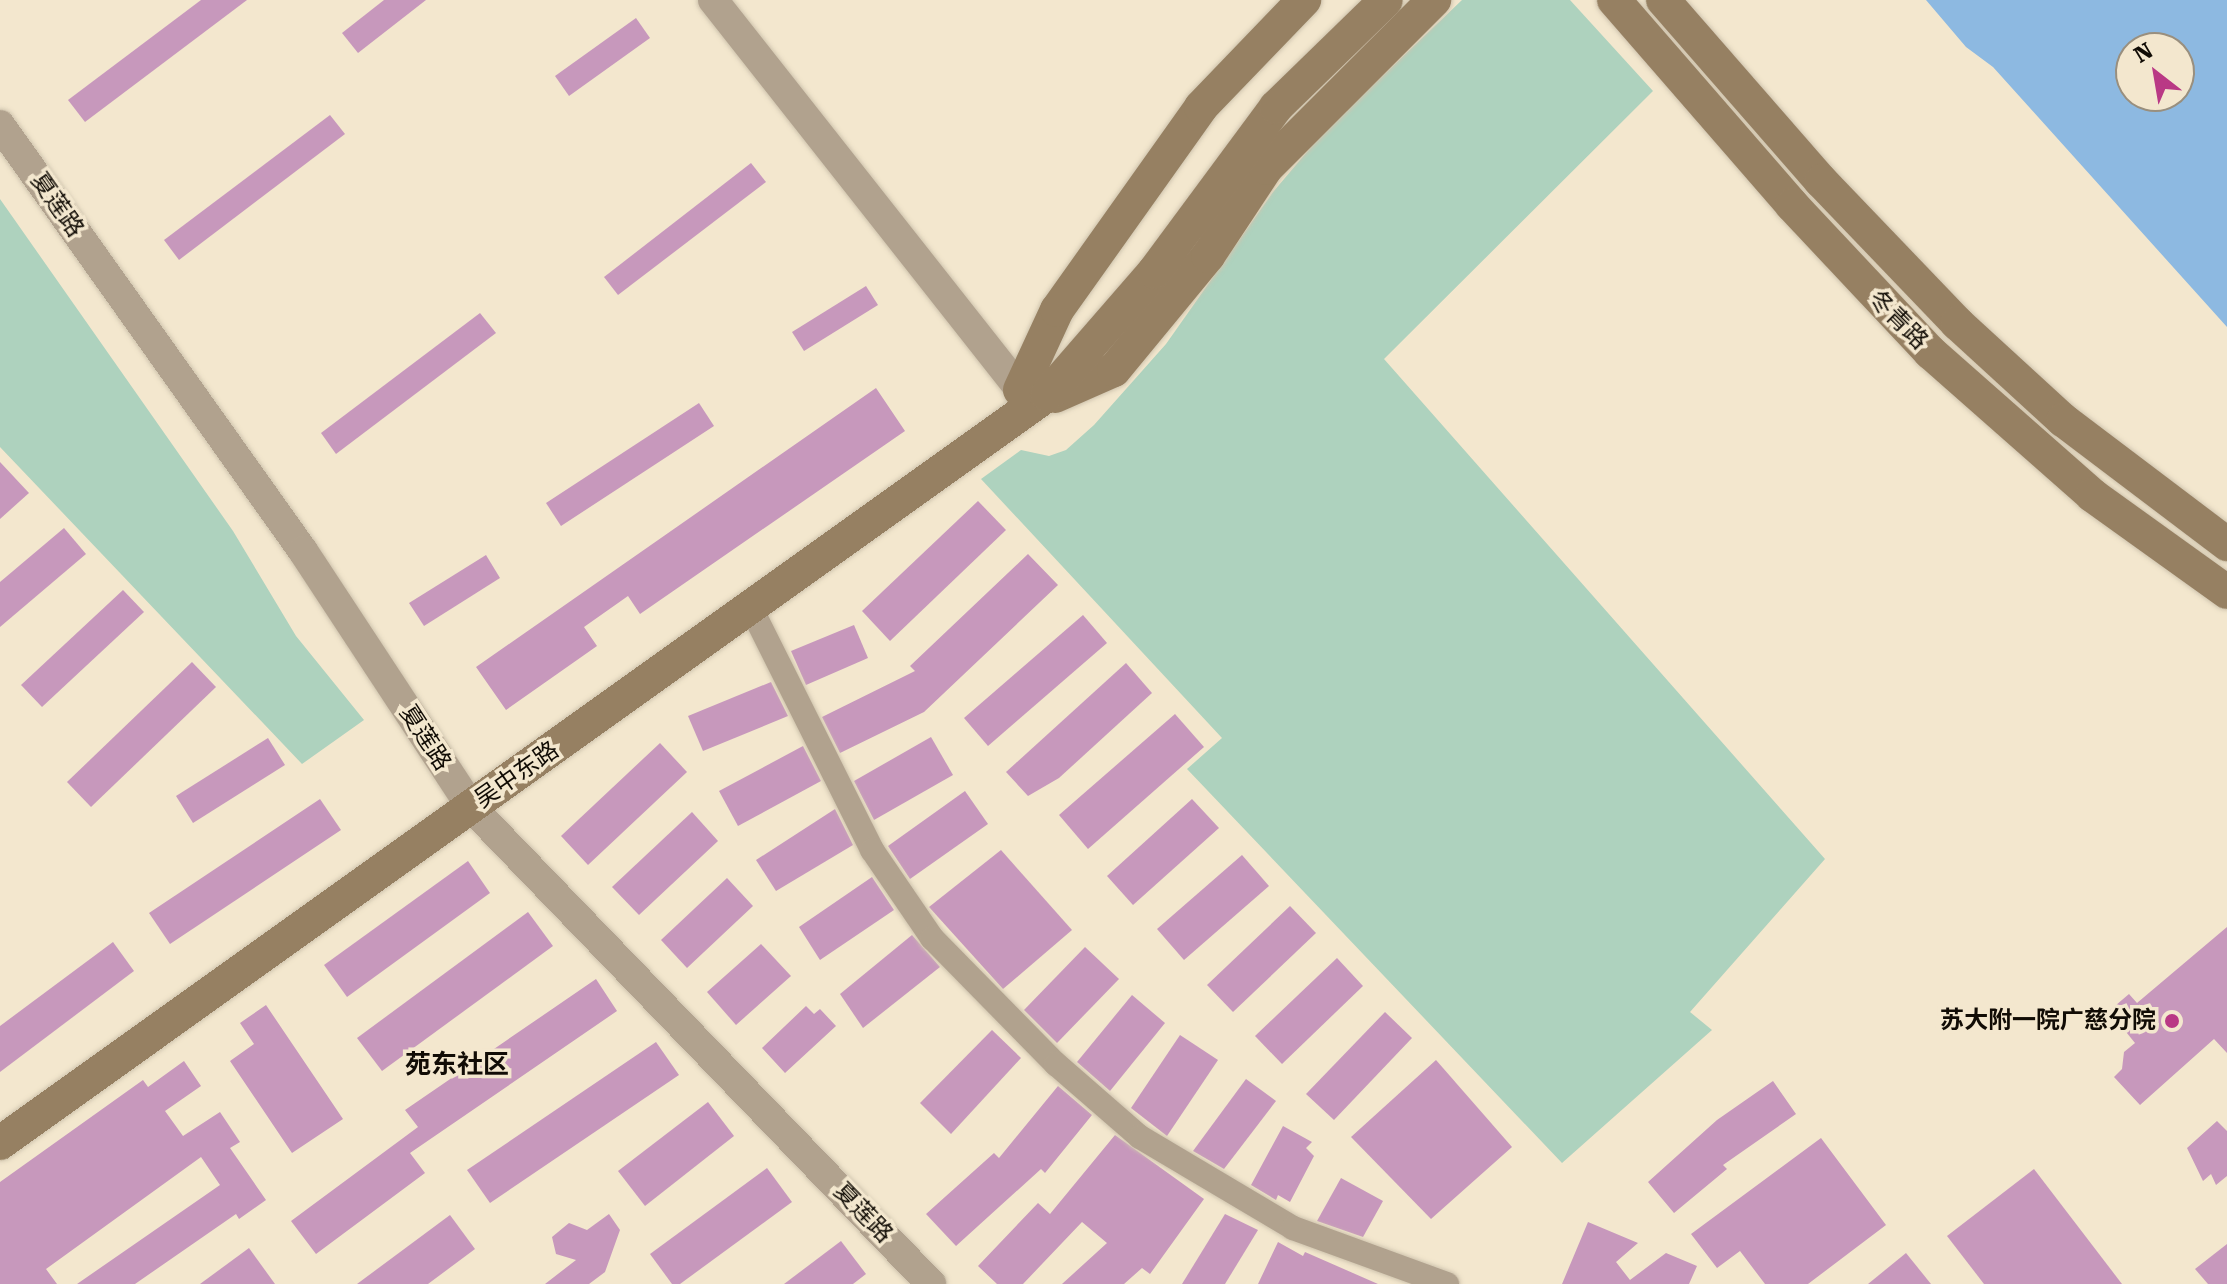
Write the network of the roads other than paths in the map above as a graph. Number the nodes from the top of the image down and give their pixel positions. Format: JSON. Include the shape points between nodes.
{"nodes":[{"id":1,"x":713,"y":0,"type":"edge"},
{"id":2,"x":1304,"y":0,"type":"edge"},
{"id":3,"x":1354,"y":0,"type":"edge"},
{"id":4,"x":1386,"y":0,"type":"edge"},
{"id":5,"x":1434,"y":0,"type":"edge"},
{"id":6,"x":1614,"y":0,"type":"edge"},
{"id":7,"x":1663,"y":0,"type":"edge"},
{"id":8,"x":0,"y":125,"type":"edge"},
{"id":9,"x":1240,"y":133,"type":"junction"},
{"id":10,"x":1026,"y":398,"type":"junction"},
{"id":11,"x":2227,"y":544,"type":"edge"},
{"id":12,"x":2227,"y":592,"type":"edge"},
{"id":13,"x":751,"y":608,"type":"junction"},
{"id":14,"x":465,"y":799,"type":"junction"},
{"id":15,"x":0,"y":1116,"type":"edge"},
{"id":16,"x":0,"y":1143,"type":"edge"},
{"id":17,"x":931,"y":1284,"type":"edge"},
{"id":18,"x":1447,"y":1284,"type":"edge"}],
"edges":[{"from":1,"to":10,"type":"street"},
{"from":2,"to":10,"type":"main road","via":[[1201,107],[1057,310]]},
{"from":3,"to":9,"type":"main road","via":[[1298,52]]},
{"from":4,"to":9,"type":"main road"},
{"from":5,"to":10,"type":"main road","via":[[1266,168],[1208,256],[1114,370]]},
{"from":6,"to":12,"type":"main road","name":"冬青路","via":[[1801,216],[1930,352],[2092,495]]},
{"from":7,"to":11,"type":"main road","name":"冬青路","via":[[1821,181],[1957,323],[2063,420]]},
{"from":8,"to":14,"type":"street","name":"夏莲路","via":[[303,551]]},
{"from":9,"to":10,"type":"main road"},
{"from":10,"to":13,"type":"main road","name":"吴中东路"},
{"from":10,"to":14,"type":"main road","name":"吴中东路"},
{"from":13,"to":14,"type":"main road","name":"吴中东路"},
{"from":13,"to":18,"type":"street","via":[[872,850],[932,938],[1056,1064],[1140,1137],[1301,1232]]},
{"from":14,"to":15,"type":"main road","name":"吴中东路"},
{"from":14,"to":16,"type":"main road","name":"吴中东路"},
{"from":14,"to":17,"type":"street","name":"夏莲路"}]}
